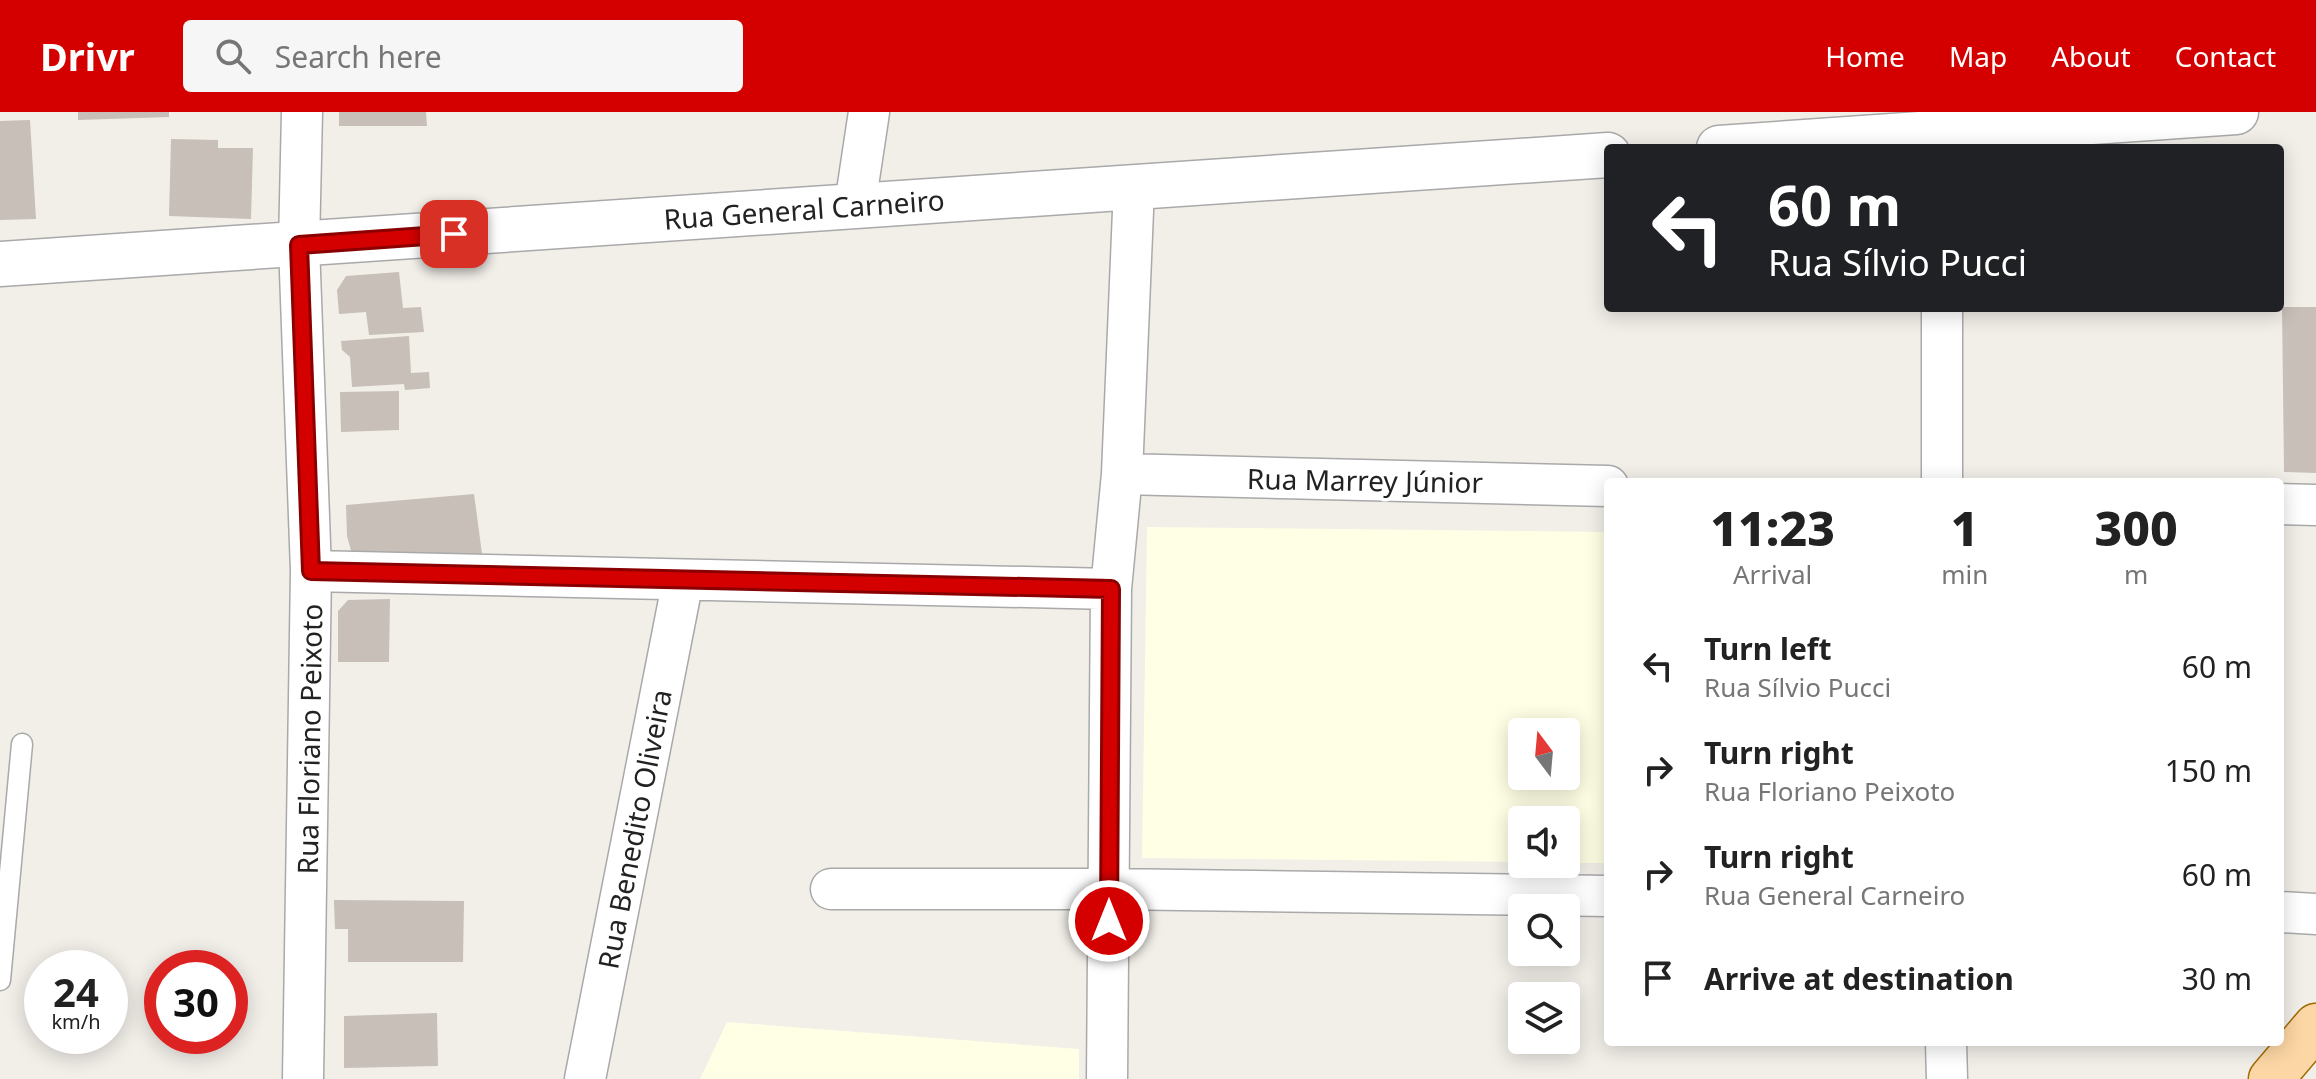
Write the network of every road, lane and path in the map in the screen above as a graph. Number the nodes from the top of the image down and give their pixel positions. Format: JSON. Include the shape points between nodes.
{"nodes":[{"id":1,"x":302,"y":112,"type":"edge"},
{"id":2,"x":869,"y":112,"type":"edge"},
{"id":3,"x":2236,"y":112,"type":"edge"},
{"id":4,"x":1941,"y":131,"type":"edge"},
{"id":5,"x":1771,"y":144,"type":"edge"},
{"id":6,"x":1604,"y":155,"type":"edge"},
{"id":7,"x":1134,"y":187,"type":"junction"},
{"id":8,"x":855,"y":205,"type":"junction"},
{"id":9,"x":299,"y":245,"type":"junction"},
{"id":10,"x":0,"y":264,"type":"edge"},
{"id":11,"x":1942,"y":312,"type":"edge"},
{"id":12,"x":1122,"y":474,"type":"junction"},
{"id":13,"x":1942,"y":478,"type":"edge"},
{"id":14,"x":1604,"y":486,"type":"edge"},
{"id":15,"x":2284,"y":504,"type":"edge"},
{"id":16,"x":2316,"y":505,"type":"edge"},
{"id":17,"x":311,"y":571,"type":"junction"},
{"id":18,"x":683,"y":580,"type":"junction"},
{"id":19,"x":1111,"y":589,"type":"junction"},
{"id":20,"x":22,"y":744,"type":"dead end"},
{"id":21,"x":831,"y":889,"type":"dead end"},
{"id":22,"x":1109,"y":889,"type":"junction"},
{"id":23,"x":1604,"y":896,"type":"edge"},
{"id":24,"x":2284,"y":912,"type":"edge"},
{"id":25,"x":2316,"y":914,"type":"edge"},
{"id":26,"x":0,"y":980,"type":"edge"},
{"id":27,"x":2316,"y":1026,"type":"edge"},
{"id":28,"x":1946,"y":1046,"type":"edge"},
{"id":29,"x":303,"y":1079,"type":"edge"},
{"id":30,"x":585,"y":1079,"type":"edge"},
{"id":31,"x":1107,"y":1079,"type":"edge"},
{"id":32,"x":1947,"y":1079,"type":"edge"},
{"id":33,"x":2271,"y":1079,"type":"edge"}],
"edges":[{"from":1,"to":9,"type":"street","name":"Rua Floriano Peixoto"},
{"from":2,"to":8,"type":"street"},
{"from":3,"to":4,"type":"street"},
{"from":4,"to":5,"type":"street"},
{"from":6,"to":7,"type":"street","name":"Rua General Carneiro"},
{"from":7,"to":8,"type":"street","name":"Rua General Carneiro"},
{"from":7,"to":12,"type":"street"},
{"from":8,"to":9,"type":"street","name":"Rua General Carneiro"},
{"from":9,"to":10,"type":"street","name":"Rua General Carneiro"},
{"from":9,"to":17,"type":"street","name":"Rua Floriano Peixoto"},
{"from":11,"to":13,"type":"street"},
{"from":12,"to":14,"type":"street","name":"Rua Marrey Júnior"},
{"from":12,"to":19,"type":"street"},
{"from":15,"to":16,"type":"street"},
{"from":17,"to":18,"type":"street"},
{"from":17,"to":29,"type":"street","name":"Rua Floriano Peixoto"},
{"from":18,"to":19,"type":"street"},
{"from":18,"to":30,"type":"street","name":"Rua Benedito Oliveira"},
{"from":19,"to":22,"type":"street"},
{"from":20,"to":26,"type":"lane"},
{"from":21,"to":22,"type":"street"},
{"from":22,"to":23,"type":"street"},
{"from":22,"to":31,"type":"street"},
{"from":24,"to":25,"type":"street"},
{"from":27,"to":33,"type":"main road"},
{"from":28,"to":32,"type":"street"}]}
